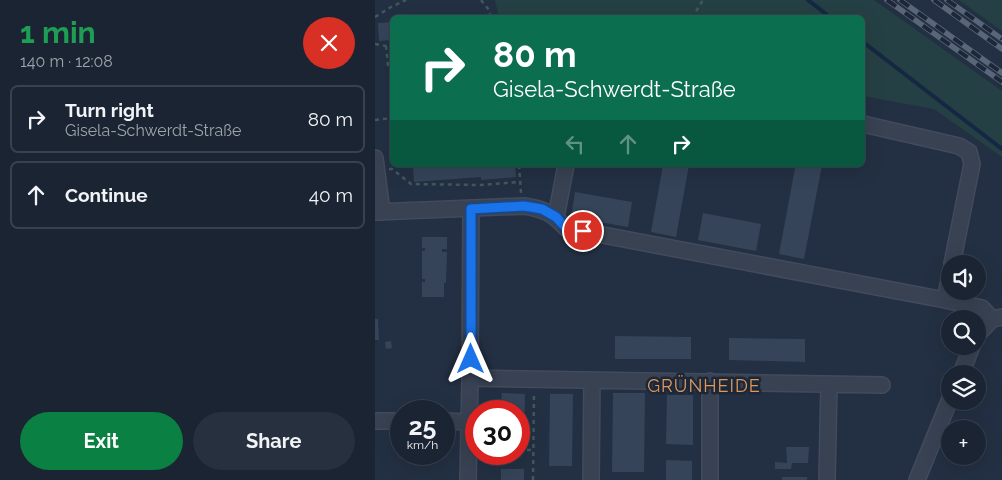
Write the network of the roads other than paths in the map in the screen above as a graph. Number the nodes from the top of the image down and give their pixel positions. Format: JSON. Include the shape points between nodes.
{"nodes":[{"id":1,"x":865,"y":124,"type":"edge"},
{"id":2,"x":376,"y":163,"type":"edge"},
{"id":3,"x":566,"y":167,"type":"edge"},
{"id":4,"x":471,"y":209,"type":"junction"},
{"id":5,"x":378,"y":212,"type":"edge"},
{"id":6,"x":556,"y":217,"type":"junction"},
{"id":7,"x":954,"y":255,"type":"edge"},
{"id":8,"x":941,"y":299,"type":"edge"},
{"id":9,"x":945,"y":300,"type":"edge"},
{"id":10,"x":997,"y":318,"type":"edge"},
{"id":11,"x":986,"y":327,"type":"edge"},
{"id":12,"x":470,"y":378,"type":"junction"},
{"id":13,"x":592,"y":380,"type":"junction"},
{"id":14,"x":711,"y":381,"type":"junction"},
{"id":15,"x":829,"y":384,"type":"junction"},
{"id":16,"x":882,"y":385,"type":"dead end"},
{"id":17,"x":470,"y":400,"type":"edge"},
{"id":18,"x":946,"y":410,"type":"edge"},
{"id":19,"x":375,"y":421,"type":"edge"},
{"id":20,"x":390,"y":421,"type":"edge"},
{"id":21,"x":468,"y":465,"type":"edge"},
{"id":22,"x":468,"y":480,"type":"edge"},
{"id":23,"x":591,"y":480,"type":"edge"},
{"id":24,"x":710,"y":480,"type":"edge"},
{"id":25,"x":827,"y":480,"type":"edge"},
{"id":26,"x":917,"y":480,"type":"edge"}],
"edges":[{"from":1,"to":7,"type":"street","via":[[959,146],[969,152],[972,164]]},
{"from":2,"to":5,"type":"street"},
{"from":3,"to":6,"type":"street"},
{"from":4,"to":5,"type":"street"},
{"from":4,"to":6,"type":"street","via":[[524,206],[542,209]]},
{"from":4,"to":12,"type":"street"},
{"from":6,"to":8,"type":"street","via":[[566,228]]},
{"from":9,"to":10,"type":"street","via":[[982,308]]},
{"from":10,"to":11,"type":"street"},
{"from":12,"to":13,"type":"street"},
{"from":12,"to":17,"type":"street"},
{"from":13,"to":14,"type":"street"},
{"from":13,"to":23,"type":"street"},
{"from":14,"to":15,"type":"street"},
{"from":14,"to":24,"type":"street"},
{"from":15,"to":16,"type":"street"},
{"from":15,"to":25,"type":"street"},
{"from":18,"to":26,"type":"street"},
{"from":19,"to":20,"type":"street"},
{"from":21,"to":22,"type":"street"}]}
